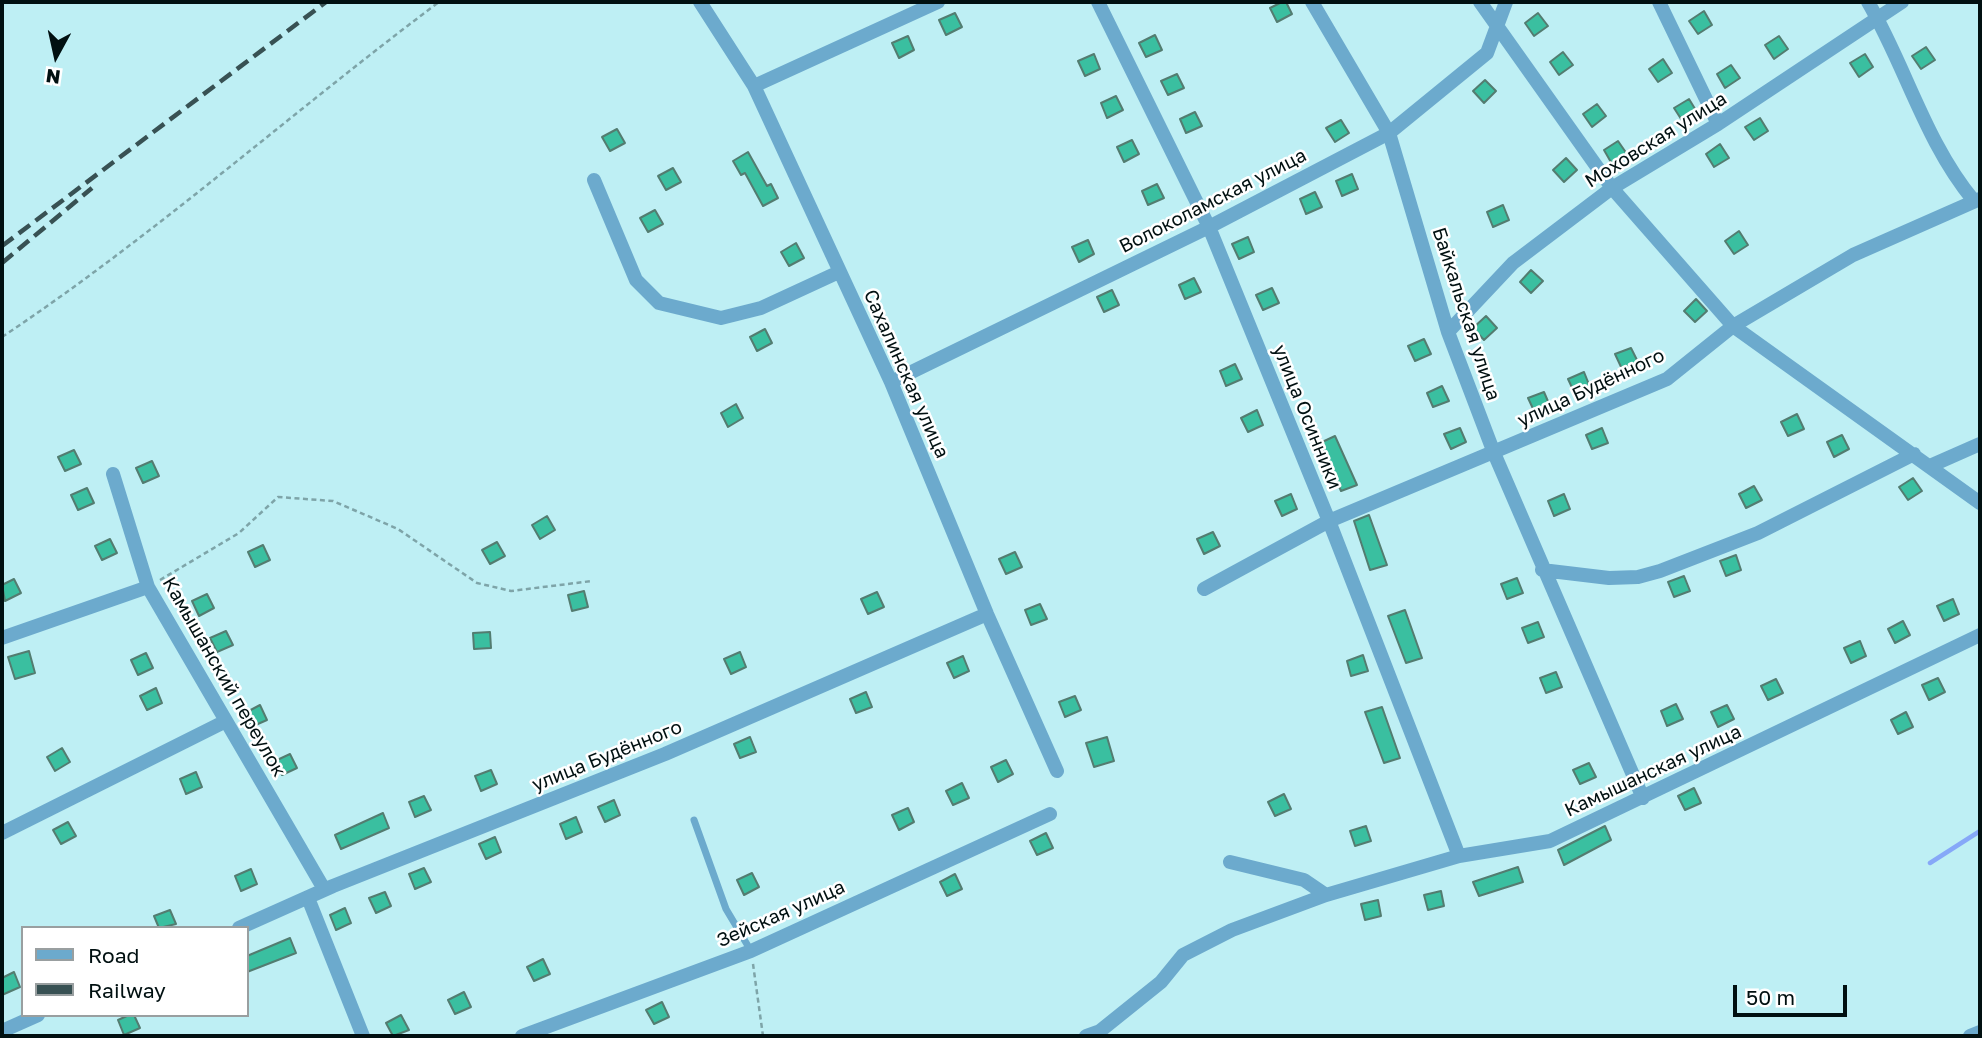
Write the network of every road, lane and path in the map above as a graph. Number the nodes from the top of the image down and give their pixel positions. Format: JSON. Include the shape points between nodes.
{"nodes":[{"id":1,"x":439,"y":2,"type":"edge"},
{"id":2,"x":700,"y":2,"type":"edge"},
{"id":3,"x":1098,"y":2,"type":"edge"},
{"id":4,"x":1312,"y":2,"type":"edge"},
{"id":5,"x":1480,"y":2,"type":"edge"},
{"id":6,"x":1506,"y":2,"type":"edge"},
{"id":7,"x":1659,"y":2,"type":"edge"},
{"id":8,"x":1868,"y":2,"type":"edge"},
{"id":9,"x":1902,"y":2,"type":"edge"},
{"id":10,"x":928,"y":4,"type":"edge"},
{"id":11,"x":1878,"y":19,"type":"junction"},
{"id":12,"x":1497,"y":30,"type":"junction"},
{"id":13,"x":754,"y":86,"type":"junction"},
{"id":14,"x":1718,"y":124,"type":"junction"},
{"id":15,"x":1389,"y":133,"type":"junction"},
{"id":16,"x":594,"y":180,"type":"dead end"},
{"id":17,"x":1612,"y":188,"type":"junction"},
{"id":18,"x":1977,"y":200,"type":"edge"},
{"id":19,"x":1209,"y":227,"type":"junction"},
{"id":20,"x":839,"y":272,"type":"junction"},
{"id":21,"x":1733,"y":326,"type":"junction"},
{"id":22,"x":1448,"y":332,"type":"junction"},
{"id":23,"x":2,"y":337,"type":"edge"},
{"id":24,"x":891,"y":382,"type":"junction"},
{"id":25,"x":1980,"y":444,"type":"edge"},
{"id":26,"x":1493,"y":453,"type":"junction"},
{"id":27,"x":1914,"y":454,"type":"junction"},
{"id":28,"x":1930,"y":466,"type":"junction"},
{"id":29,"x":113,"y":474,"type":"dead end"},
{"id":30,"x":1980,"y":503,"type":"edge"},
{"id":31,"x":1329,"y":521,"type":"junction"},
{"id":32,"x":1542,"y":570,"type":"junction"},
{"id":33,"x":592,"y":581,"type":"dead end"},
{"id":34,"x":148,"y":587,"type":"junction"},
{"id":35,"x":1204,"y":589,"type":"dead end"},
{"id":36,"x":987,"y":614,"type":"junction"},
{"id":37,"x":1980,"y":635,"type":"edge"},
{"id":38,"x":2,"y":638,"type":"edge"},
{"id":39,"x":226,"y":721,"type":"junction"},
{"id":40,"x":1057,"y":771,"type":"dead end"},
{"id":41,"x":1643,"y":798,"type":"junction"},
{"id":42,"x":1050,"y":814,"type":"dead end"},
{"id":43,"x":694,"y":820,"type":"dead end"},
{"id":44,"x":2,"y":833,"type":"edge"},
{"id":45,"x":1459,"y":856,"type":"junction"},
{"id":46,"x":1230,"y":862,"type":"dead end"},
{"id":47,"x":324,"y":890,"type":"junction"},
{"id":48,"x":1326,"y":895,"type":"junction"},
{"id":49,"x":308,"y":898,"type":"junction"},
{"id":50,"x":244,"y":926,"type":"edge"},
{"id":51,"x":751,"y":951,"type":"junction"},
{"id":52,"x":34,"y":1017,"type":"edge"},
{"id":53,"x":2,"y":1031,"type":"edge"},
{"id":54,"x":1980,"y":1032,"type":"edge"},
{"id":55,"x":363,"y":1036,"type":"edge"},
{"id":56,"x":522,"y":1036,"type":"edge"},
{"id":57,"x":763,"y":1036,"type":"edge"},
{"id":58,"x":1086,"y":1036,"type":"edge"},
{"id":59,"x":1970,"y":1036,"type":"edge"}],
"edges":[{"from":1,"to":23,"type":"path","via":[[306,103],[150,233]]},
{"from":2,"to":13,"type":"street","name":"Сахалинская улица"},
{"from":3,"to":19,"type":"street","name":"улица Осинники"},
{"from":4,"to":15,"type":"street","name":"Байкальская улица"},
{"from":5,"to":12,"type":"street"},
{"from":6,"to":12,"type":"street","name":"Волоколамская улица"},
{"from":7,"to":14,"type":"street"},
{"from":8,"to":11,"type":"street"},
{"from":9,"to":11,"type":"street","name":"Моховская улица"},
{"from":10,"to":13,"type":"street"},
{"from":11,"to":14,"type":"street","name":"Моховская улица"},
{"from":11,"to":18,"type":"street","via":[[1925,126],[1956,180]]},
{"from":12,"to":15,"type":"street","name":"Волоколамская улица","via":[[1487,53]]},
{"from":12,"to":17,"type":"street"},
{"from":13,"to":20,"type":"street","name":"Сахалинская улица"},
{"from":14,"to":17,"type":"street","name":"Моховская улица"},
{"from":15,"to":19,"type":"street","name":"Волоколамская улица"},
{"from":15,"to":22,"type":"street","name":"Байкальская улица"},
{"from":16,"to":20,"type":"street","via":[[636,279],[659,303],[721,318],[761,308]]},
{"from":17,"to":21,"type":"street"},
{"from":17,"to":22,"type":"street","name":"Моховская улица","via":[[1513,263]]},
{"from":18,"to":21,"type":"street","name":"улица Будённого","via":[[1853,254]]},
{"from":19,"to":24,"type":"street","name":"Волоколамская улица"},
{"from":19,"to":31,"type":"street","name":"улица Осинники"},
{"from":20,"to":24,"type":"street","name":"Сахалинская улица"},
{"from":21,"to":26,"type":"street","name":"улица Будённого","via":[[1667,379]]},
{"from":21,"to":27,"type":"street"},
{"from":22,"to":26,"type":"street","name":"Байкальская улица"},
{"from":24,"to":36,"type":"street","name":"Сахалинская улица"},
{"from":25,"to":28,"type":"street"},
{"from":26,"to":31,"type":"street","name":"улица Будённого"},
{"from":26,"to":32,"type":"street","name":"Байкальская улица"},
{"from":27,"to":28,"type":"street"},
{"from":27,"to":32,"type":"street","via":[[1758,533],[1660,571],[1609,578]]},
{"from":28,"to":30,"type":"street"},
{"from":29,"to":34,"type":"street","name":"Камышанский переулок"},
{"from":31,"to":35,"type":"street","name":"улица Будённого"},
{"from":31,"to":45,"type":"street","name":"улица Осинники"},
{"from":32,"to":41,"type":"street","name":"Байкальская улица"},
{"from":33,"to":34,"type":"path","via":[[511,591],[477,583],[398,530],[333,501],[278,497],[239,533]]},
{"from":34,"to":38,"type":"street"},
{"from":34,"to":39,"type":"street","name":"Камышанский переулок"},
{"from":36,"to":40,"type":"street","name":"Сахалинская улица"},
{"from":36,"to":47,"type":"street","name":"улица Будённого","via":[[665,754]]},
{"from":37,"to":41,"type":"street","name":"Камышанская улица"},
{"from":39,"to":44,"type":"street"},
{"from":39,"to":47,"type":"street","name":"Камышанский переулок"},
{"from":41,"to":45,"type":"street","name":"Камышанская улица","via":[[1550,841]]},
{"from":42,"to":51,"type":"street","name":"Зейская улица"},
{"from":43,"to":51,"type":"lane","via":[[726,909]]},
{"from":45,"to":48,"type":"street","name":"Камышанская улица"},
{"from":46,"to":48,"type":"street","via":[[1304,880]]},
{"from":47,"to":49,"type":"street","name":"улица Будённого"},
{"from":48,"to":58,"type":"street","name":"Камышанская улица","via":[[1190,950],[1161,982],[1100,1031]]},
{"from":49,"to":50,"type":"street","name":"улица Будённого"},
{"from":49,"to":55,"type":"street"},
{"from":51,"to":56,"type":"street","name":"Зейская улица"},
{"from":51,"to":57,"type":"path"},
{"from":52,"to":53,"type":"street"},
{"from":54,"to":59,"type":"street"}]}
